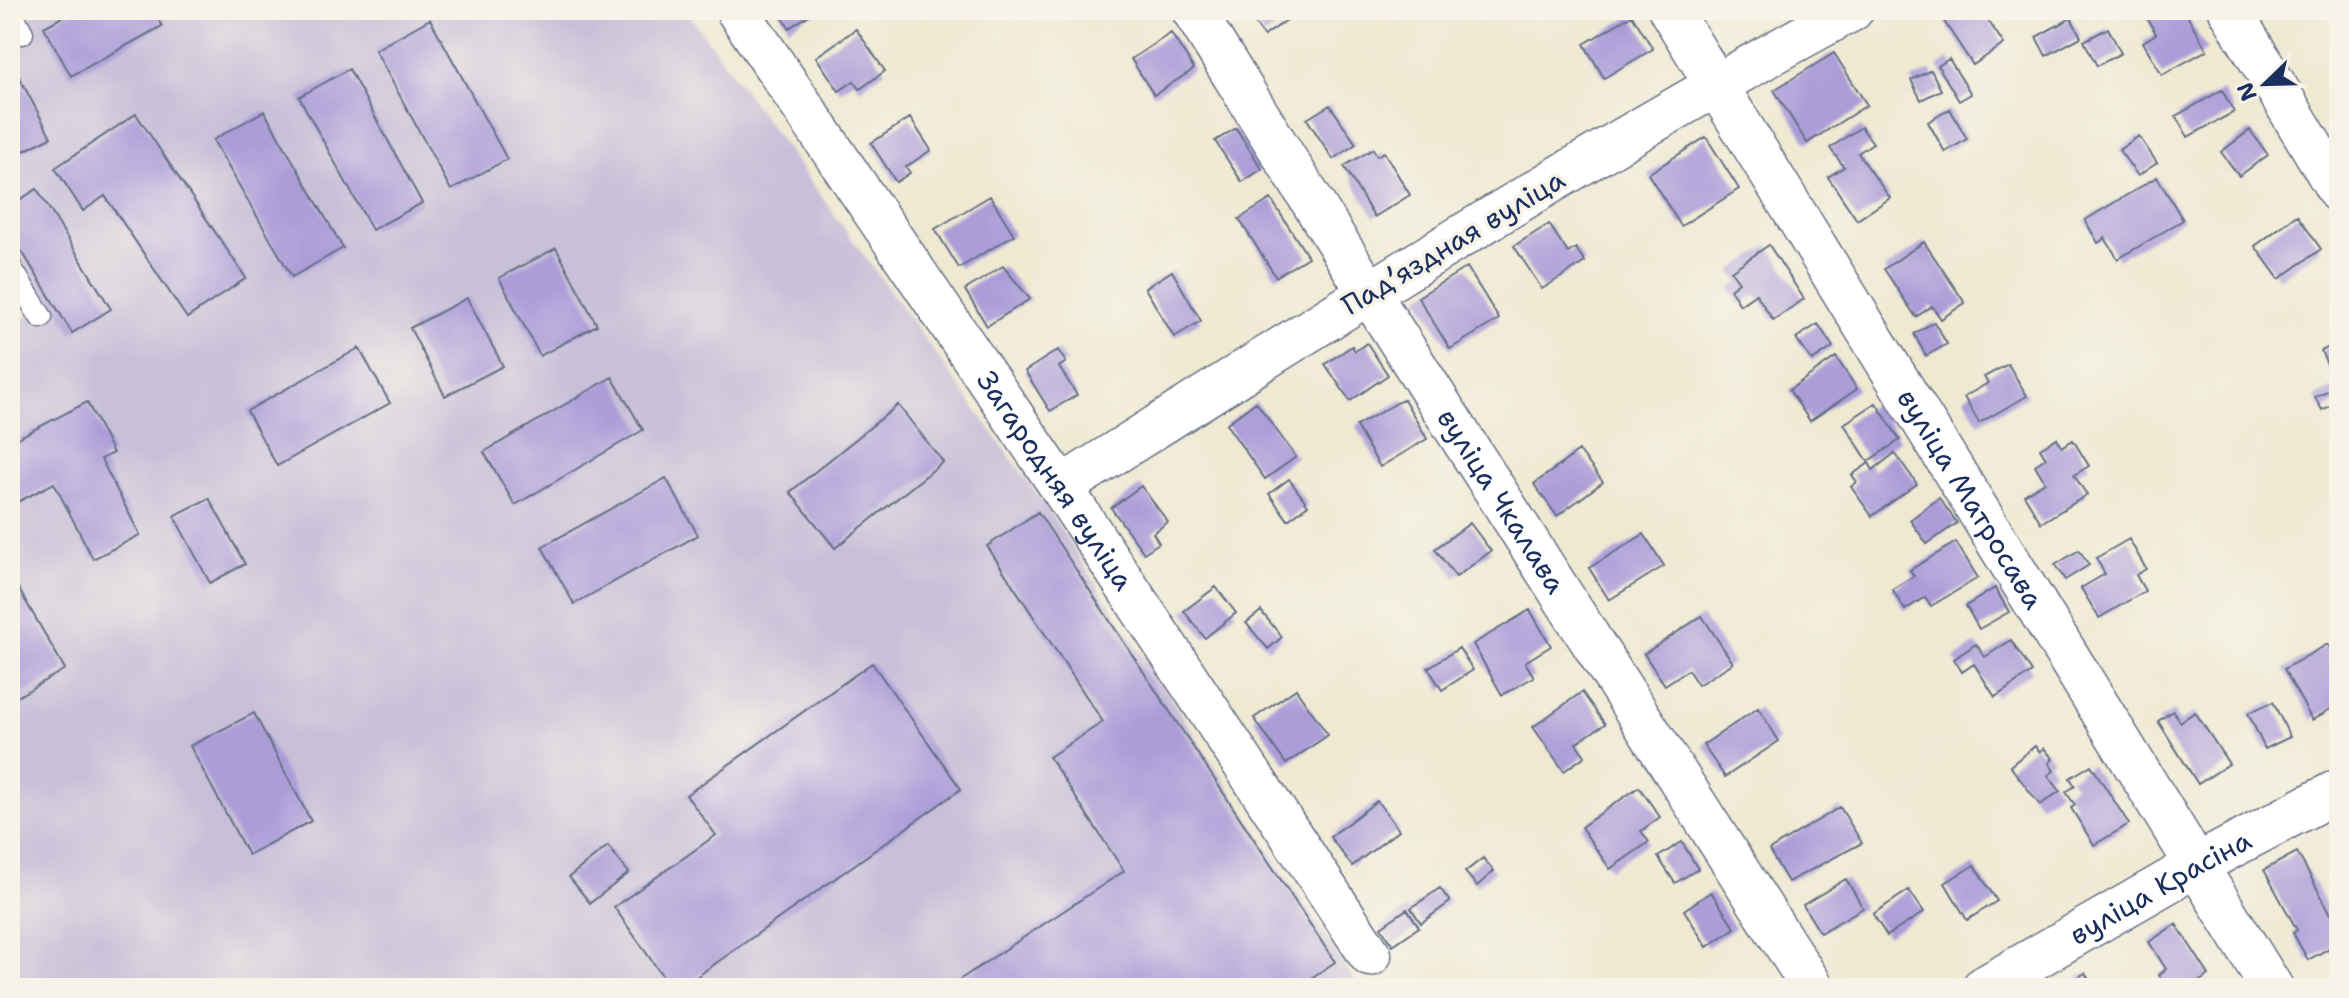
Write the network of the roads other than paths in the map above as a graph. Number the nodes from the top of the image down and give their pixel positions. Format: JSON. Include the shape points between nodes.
{"nodes":[{"id":1,"x":737,"y":10,"type":"edge"},
{"id":2,"x":1193,"y":10,"type":"edge"},
{"id":3,"x":1670,"y":10,"type":"edge"},
{"id":4,"x":1852,"y":10,"type":"edge"},
{"id":5,"x":2230,"y":10,"type":"edge"},
{"id":6,"x":10,"y":11,"type":"edge"},
{"id":7,"x":22,"y":33,"type":"dead end"},
{"id":8,"x":1716,"y":84,"type":"junction"},
{"id":9,"x":2339,"y":192,"type":"edge"},
{"id":10,"x":10,"y":267,"type":"edge"},
{"id":11,"x":1369,"y":293,"type":"junction"},
{"id":12,"x":41,"y":317,"type":"dead end"},
{"id":13,"x":1061,"y":487,"type":"junction"},
{"id":14,"x":2339,"y":790,"type":"edge"},
{"id":15,"x":2197,"y":865,"type":"junction"},
{"id":16,"x":1370,"y":955,"type":"dead end"},
{"id":17,"x":1813,"y":988,"type":"edge"},
{"id":18,"x":1983,"y":988,"type":"edge"},
{"id":19,"x":2272,"y":988,"type":"edge"}],
"edges":[{"from":1,"to":13,"type":"street","name":"Загародняя вуліца"},
{"from":2,"to":11,"type":"street","name":"вуліца Чкалава"},
{"from":3,"to":8,"type":"street","name":"вуліца Матросава"},
{"from":4,"to":8,"type":"street","name":"Падʼяздная вуліца"},
{"from":5,"to":9,"type":"street"},
{"from":6,"to":7,"type":"lane"},
{"from":8,"to":11,"type":"street","name":"Падʼяздная вуліца"},
{"from":8,"to":15,"type":"street","name":"вуліца Матросава"},
{"from":10,"to":12,"type":"lane"},
{"from":11,"to":13,"type":"street","name":"Падʼяздная вуліца"},
{"from":11,"to":17,"type":"street","name":"вуліца Чкалава"},
{"from":13,"to":16,"type":"street","name":"Загародняя вуліца"},
{"from":14,"to":15,"type":"street","name":"вуліца Красіна"},
{"from":15,"to":18,"type":"street","name":"вуліца Красіна"},
{"from":15,"to":19,"type":"street","name":"вуліца Матросава"}]}
